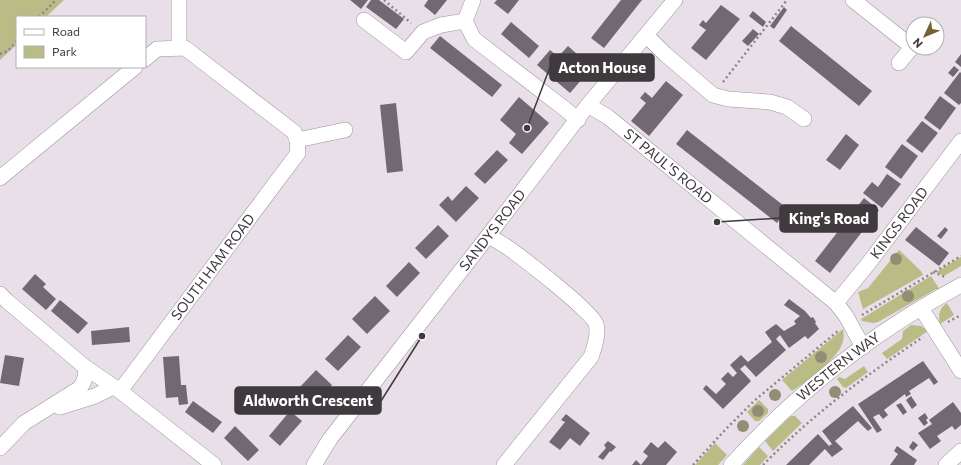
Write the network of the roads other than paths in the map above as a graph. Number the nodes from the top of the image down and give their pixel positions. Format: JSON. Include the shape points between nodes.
{"nodes":[{"id":1,"x":179,"y":0,"type":"edge"},
{"id":2,"x":473,"y":0,"type":"edge"},
{"id":3,"x":675,"y":0,"type":"edge"},
{"id":4,"x":854,"y":0,"type":"edge"},
{"id":5,"x":364,"y":20,"type":"dead end"},
{"id":6,"x":465,"y":21,"type":"junction"},
{"id":7,"x":647,"y":36,"type":"junction"},
{"id":8,"x":905,"y":40,"type":"edge"},
{"id":9,"x":179,"y":47,"type":"junction"},
{"id":10,"x":905,"y":55,"type":"edge"},
{"id":11,"x":146,"y":58,"type":"edge"},
{"id":12,"x":899,"y":63,"type":"dead end"},
{"id":13,"x":134,"y":68,"type":"edge"},
{"id":14,"x":588,"y":105,"type":"junction"},
{"id":15,"x":804,"y":119,"type":"dead end"},
{"id":16,"x":578,"y":120,"type":"junction"},
{"id":17,"x":345,"y":130,"type":"dead end"},
{"id":18,"x":297,"y":140,"type":"junction"},
{"id":19,"x":961,"y":141,"type":"edge"},
{"id":20,"x":0,"y":178,"type":"edge"},
{"id":21,"x":488,"y":236,"type":"junction"},
{"id":22,"x":961,"y":286,"type":"edge"},
{"id":23,"x":0,"y":294,"type":"edge"},
{"id":24,"x":836,"y":303,"type":"junction"},
{"id":25,"x":921,"y":308,"type":"junction"},
{"id":26,"x":863,"y":347,"type":"junction"},
{"id":27,"x":85,"y":367,"type":"junction"},
{"id":28,"x":961,"y":371,"type":"edge"},
{"id":29,"x":116,"y":389,"type":"junction"},
{"id":30,"x":46,"y":410,"type":"junction"},
{"id":31,"x":0,"y":448,"type":"edge"},
{"id":32,"x":961,"y":451,"type":"edge"},
{"id":33,"x":214,"y":465,"type":"edge"},
{"id":34,"x":314,"y":465,"type":"edge"},
{"id":35,"x":504,"y":465,"type":"edge"},
{"id":36,"x":731,"y":465,"type":"edge"},
{"id":37,"x":946,"y":465,"type":"edge"}],
"edges":[{"from":1,"to":9,"type":"street"},
{"from":2,"to":6,"type":"street"},
{"from":3,"to":7,"type":"street","name":"SANDYS ROAD"},
{"from":4,"to":8,"type":"street"},
{"from":5,"to":6,"type":"street","via":[[406,52],[423,32],[441,24]]},
{"from":6,"to":16,"type":"street","via":[[474,39]]},
{"from":7,"to":14,"type":"street","name":"SANDYS ROAD"},
{"from":7,"to":15,"type":"street","via":[[713,95],[728,99],[770,102],[787,107]]},
{"from":9,"to":11,"type":"street","via":[[157,49]]},
{"from":9,"to":18,"type":"street","via":[[185,48],[294,132]]},
{"from":10,"to":12,"type":"street"},
{"from":13,"to":20,"type":"street"},
{"from":14,"to":16,"type":"street","name":"SANDYS ROAD"},
{"from":14,"to":24,"type":"street","name":"ST PAUL'S ROAD","via":[[608,117]]},
{"from":16,"to":21,"type":"street","name":"SANDYS ROAD"},
{"from":17,"to":18,"type":"street"},
{"from":18,"to":29,"type":"street","name":"SOUTH HAM ROAD","via":[[298,153]]},
{"from":19,"to":24,"type":"street","name":"KINGS ROAD"},
{"from":21,"to":34,"type":"street","name":"SANDYS ROAD","via":[[330,439]]},
{"from":21,"to":35,"type":"street","via":[[505,245],[580,306],[591,316],[597,328],[591,357]]},
{"from":22,"to":25,"type":"street","name":"WESTERN WAY"},
{"from":23,"to":27,"type":"street","via":[[6,302]]},
{"from":24,"to":26,"type":"street","name":"ST PAUL'S ROAD"},
{"from":25,"to":26,"type":"street","name":"WESTERN WAY"},
{"from":25,"to":28,"type":"street"},
{"from":26,"to":36,"type":"street","name":"WESTERN WAY","via":[[805,392]]},
{"from":27,"to":29,"type":"street"},
{"from":27,"to":30,"type":"street","name":"SOUTH HAM ROAD","via":[[85,379],[80,388]]},
{"from":29,"to":30,"type":"street","name":"SOUTH HAM ROAD","via":[[73,404]]},
{"from":29,"to":33,"type":"street"},
{"from":30,"to":31,"type":"street","name":"SOUTH HAM ROAD","via":[[24,423]]},
{"from":32,"to":37,"type":"street"}]}
